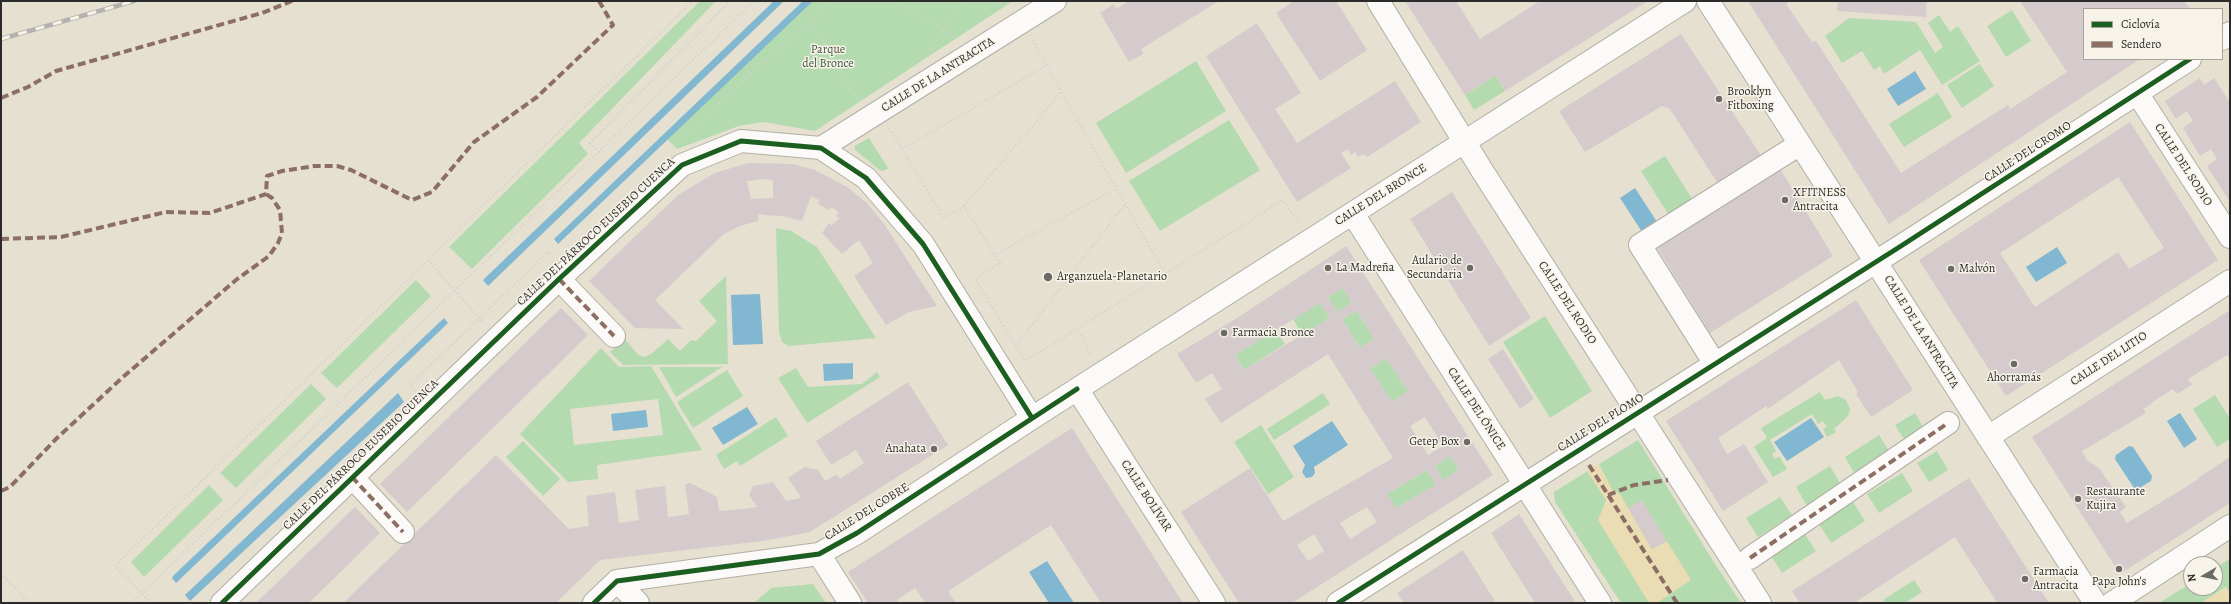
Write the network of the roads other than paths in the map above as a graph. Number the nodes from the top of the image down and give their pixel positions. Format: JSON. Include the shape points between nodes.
{"nodes":[{"id":1,"x":1055,"y":1,"type":"edge"},
{"id":2,"x":1378,"y":1,"type":"edge"},
{"id":3,"x":1685,"y":1,"type":"edge"},
{"id":4,"x":1708,"y":1,"type":"edge"},
{"id":5,"x":2188,"y":60,"type":"edge"},
{"id":6,"x":2136,"y":93,"type":"junction"},
{"id":7,"x":1464,"y":142,"type":"junction"},
{"id":8,"x":1800,"y":144,"type":"junction"},
{"id":9,"x":821,"y":148,"type":"junction"},
{"id":10,"x":1353,"y":214,"type":"junction"},
{"id":11,"x":2230,"y":237,"type":"edge"},
{"id":12,"x":1876,"y":261,"type":"junction"},
{"id":13,"x":559,"y":279,"type":"junction"},
{"id":14,"x":2230,"y":281,"type":"edge"},
{"id":15,"x":614,"y":336,"type":"dead end"},
{"id":16,"x":1715,"y":364,"type":"junction"},
{"id":17,"x":1077,"y":389,"type":"junction"},
{"id":18,"x":1637,"y":412,"type":"junction"},
{"id":19,"x":1032,"y":418,"type":"junction"},
{"id":20,"x":1948,"y":423,"type":"dead end"},
{"id":21,"x":1988,"y":437,"type":"junction"},
{"id":22,"x":352,"y":478,"type":"junction"},
{"id":23,"x":1524,"y":484,"type":"junction"},
{"id":24,"x":2230,"y":526,"type":"edge"},
{"id":25,"x":403,"y":532,"type":"dead end"},
{"id":26,"x":819,"y":554,"type":"junction"},
{"id":27,"x":1750,"y":558,"type":"dead end"},
{"id":28,"x":616,"y":581,"type":"junction"},
{"id":29,"x":222,"y":603,"type":"edge"},
{"id":30,"x":594,"y":603,"type":"edge"},
{"id":31,"x":638,"y":603,"type":"edge"},
{"id":32,"x":850,"y":603,"type":"edge"},
{"id":33,"x":1214,"y":603,"type":"edge"},
{"id":34,"x":1338,"y":603,"type":"edge"},
{"id":35,"x":1600,"y":603,"type":"edge"},
{"id":36,"x":1760,"y":603,"type":"edge"},
{"id":37,"x":2095,"y":603,"type":"edge"},
{"id":38,"x":2112,"y":603,"type":"edge"}],
"edges":[{"from":1,"to":9,"type":"street","name":"CALLE DE LA ANTRACITA"},
{"from":2,"to":7,"type":"street","name":"CALLE DEL RODIO"},
{"from":3,"to":7,"type":"street","name":"CALLE DEL BRONCE"},
{"from":4,"to":8,"type":"street","name":"CALLE DE LA ANTRACITA"},
{"from":5,"to":6,"type":"street","name":"CALLE DEL CROMO"},
{"from":6,"to":11,"type":"street","name":"CALLE DEL SODIO"},
{"from":6,"to":12,"type":"street","name":"CALLE DEL CROMO"},
{"from":7,"to":10,"type":"street","name":"CALLE DEL BRONCE"},
{"from":7,"to":18,"type":"street","name":"CALLE DEL RODIO"},
{"from":8,"to":12,"type":"street","name":"CALLE DE LA ANTRACITA"},
{"from":8,"to":16,"type":"street","via":[[1640,245]]},
{"from":9,"to":13,"type":"street","name":"CALLE DEL PÁRROCO EUSEBIO CUENCA","via":[[741,141],[682,165]]},
{"from":9,"to":19,"type":"street","name":"CALLE DEL PÁRROCO EUSEBIO CUENCA","via":[[866,178],[923,244]]},
{"from":10,"to":17,"type":"street","name":"CALLE DEL BRONCE"},
{"from":10,"to":23,"type":"street","name":"CALLE DEL ÓNICE"},
{"from":12,"to":16,"type":"street","name":"CALLE DEL PLOMO"},
{"from":12,"to":21,"type":"street","name":"CALLE DE LA ANTRACITA"},
{"from":13,"to":15,"type":"street"},
{"from":13,"to":22,"type":"street","name":"CALLE DEL PÁRROCO EUSEBIO CUENCA"},
{"from":14,"to":21,"type":"street","name":"CALLE DEL LITIO"},
{"from":16,"to":18,"type":"street","name":"CALLE DEL PLOMO"},
{"from":17,"to":19,"type":"street","name":"CALLE DEL COBRE"},
{"from":17,"to":33,"type":"street","name":"CALLE BOLÍVAR"},
{"from":18,"to":23,"type":"street","name":"CALLE DEL PLOMO"},
{"from":18,"to":36,"type":"street","name":"CALLE DEL RODIO"},
{"from":19,"to":26,"type":"street","name":"CALLE DEL COBRE","via":[[857,533]]},
{"from":20,"to":27,"type":"street"},
{"from":21,"to":37,"type":"street","name":"CALLE DE LA ANTRACITA"},
{"from":22,"to":25,"type":"street"},
{"from":22,"to":29,"type":"street","name":"CALLE DEL PÁRROCO EUSEBIO CUENCA"},
{"from":23,"to":34,"type":"street","name":"CALLE DEL PLOMO"},
{"from":23,"to":35,"type":"street","name":"CALLE DEL ÓNICE"},
{"from":24,"to":38,"type":"street"},
{"from":26,"to":28,"type":"street","name":"CALLE DEL COBRE"},
{"from":26,"to":32,"type":"street"},
{"from":28,"to":30,"type":"street"},
{"from":28,"to":31,"type":"street"}]}
